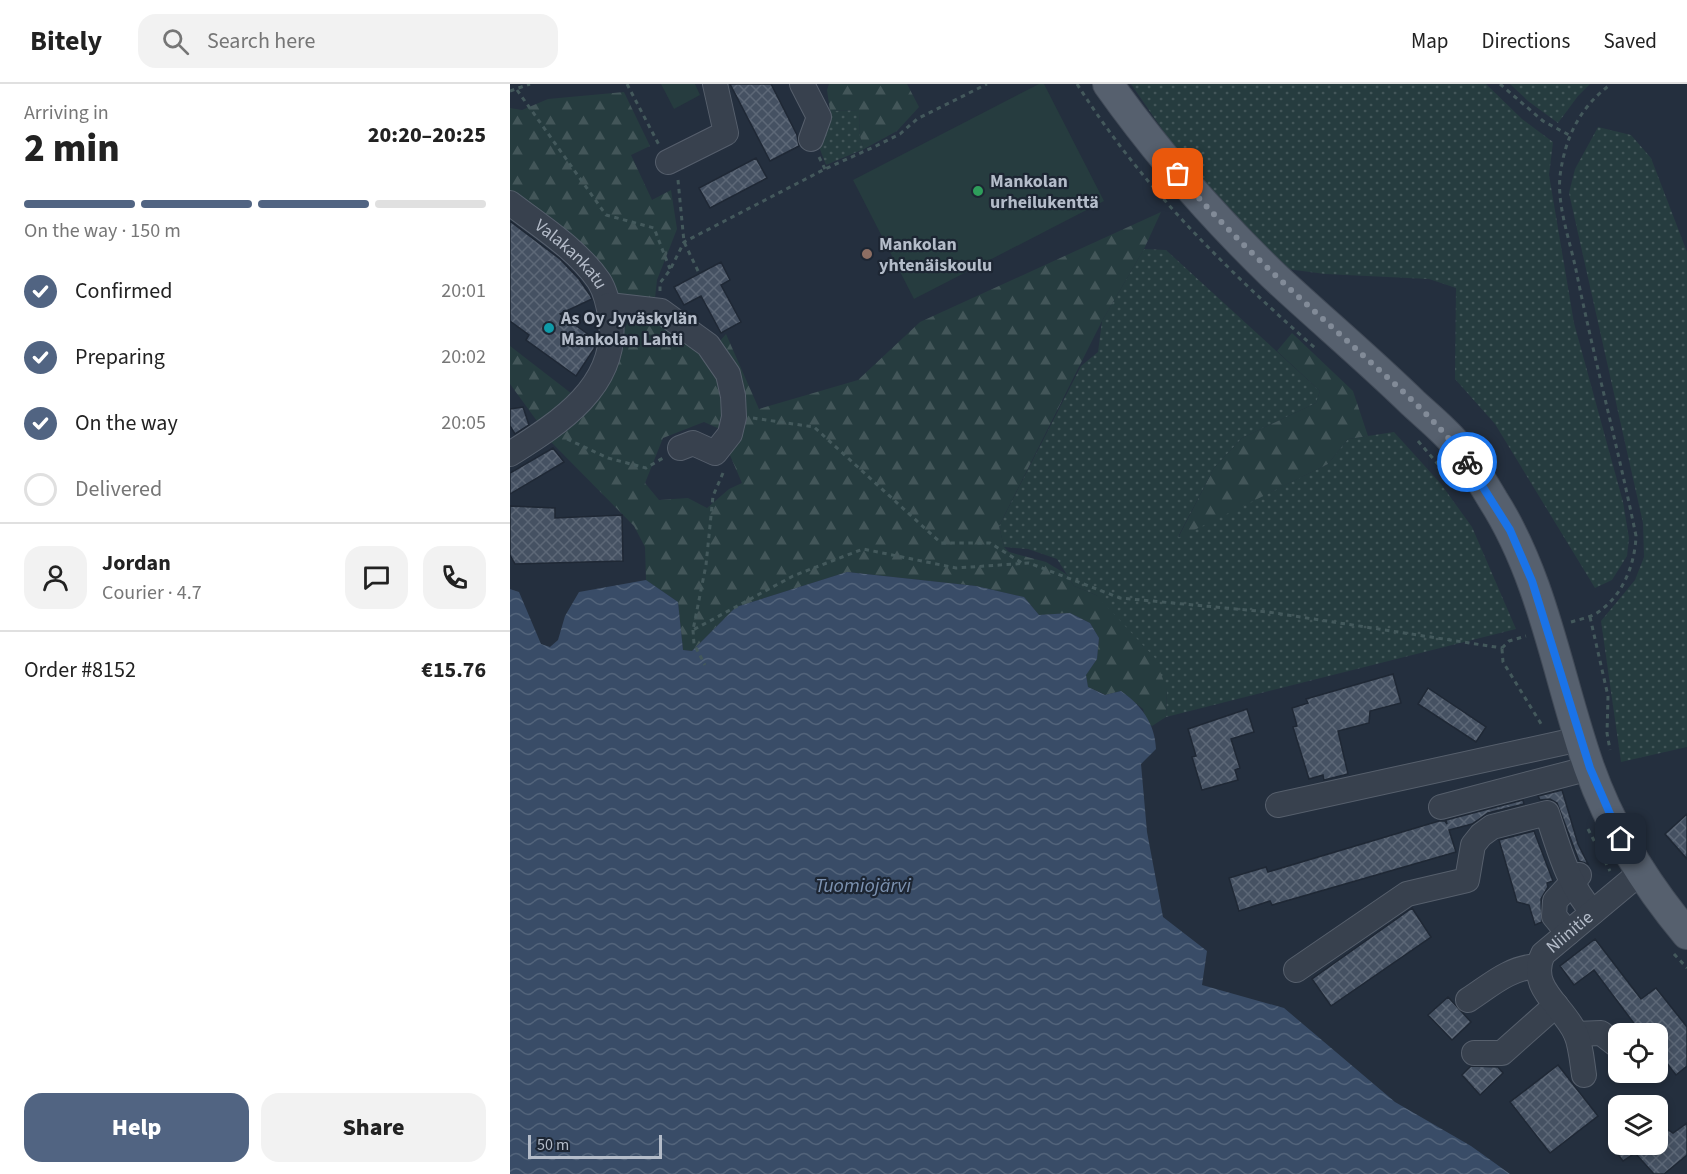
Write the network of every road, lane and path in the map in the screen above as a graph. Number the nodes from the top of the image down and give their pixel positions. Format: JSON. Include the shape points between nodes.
{"nodes":[{"id":1,"x":530,"y":84,"type":"edge"},
{"id":2,"x":627,"y":84,"type":"edge"},
{"id":3,"x":715,"y":84,"type":"edge"},
{"id":4,"x":987,"y":84,"type":"edge"},
{"id":5,"x":1077,"y":84,"type":"edge"},
{"id":6,"x":1108,"y":84,"type":"edge"},
{"id":7,"x":1500,"y":84,"type":"edge"},
{"id":8,"x":1611,"y":84,"type":"edge"},
{"id":9,"x":805,"y":85,"type":"edge"},
{"id":10,"x":517,"y":90,"type":"junction"},
{"id":11,"x":510,"y":91,"type":"edge"},
{"id":12,"x":1569,"y":135,"type":"junction"},
{"id":13,"x":815,"y":148,"type":"joint"},
{"id":14,"x":668,"y":162,"type":"junction"},
{"id":15,"x":825,"y":169,"type":"junction"},
{"id":16,"x":510,"y":202,"type":"edge"},
{"id":17,"x":684,"y":242,"type":"junction"},
{"id":18,"x":670,"y":270,"type":"junction"},
{"id":19,"x":699,"y":273,"type":"dead end"},
{"id":20,"x":609,"y":306,"type":"junction"},
{"id":21,"x":661,"y":311,"type":"junction"},
{"id":22,"x":1320,"y":352,"type":"dead end"},
{"id":23,"x":734,"y":417,"type":"junction"},
{"id":24,"x":546,"y":430,"type":"junction"},
{"id":25,"x":1413,"y":436,"type":"dead end"},
{"id":26,"x":680,"y":448,"type":"joint"},
{"id":27,"x":715,"y":453,"type":"junction"},
{"id":28,"x":510,"y":454,"type":"edge"},
{"id":29,"x":1446,"y":473,"type":"dead end"},
{"id":30,"x":1023,"y":563,"type":"junction"},
{"id":31,"x":1590,"y":616,"type":"junction"},
{"id":32,"x":1575,"y":620,"type":"dead end"},
{"id":33,"x":693,"y":630,"type":"junction"},
{"id":34,"x":1529,"y":630,"type":"dead end"},
{"id":35,"x":1526,"y":636,"type":"dead end"},
{"id":36,"x":1533,"y":642,"type":"dead end"},
{"id":37,"x":1502,"y":648,"type":"junction"},
{"id":38,"x":705,"y":665,"type":"dead end"},
{"id":39,"x":1571,"y":742,"type":"junction"},
{"id":40,"x":1600,"y":760,"type":"junction"},
{"id":41,"x":1278,"y":805,"type":"dead end"},
{"id":42,"x":1441,"y":807,"type":"dead end"},
{"id":43,"x":1585,"y":822,"type":"dead end"},
{"id":44,"x":1576,"y":879,"type":"junction"},
{"id":45,"x":1631,"y":881,"type":"junction"},
{"id":46,"x":1593,"y":912,"type":"junction"},
{"id":47,"x":1677,"y":941,"type":"edge"},
{"id":48,"x":1561,"y":948,"type":"junction"},
{"id":49,"x":1537,"y":966,"type":"junction"},
{"id":50,"x":1687,"y":968,"type":"edge"},
{"id":51,"x":1296,"y":970,"type":"dead end"},
{"id":52,"x":1468,"y":1000,"type":"dead end"},
{"id":53,"x":1556,"y":1005,"type":"junction"},
{"id":54,"x":1576,"y":1034,"type":"junction"},
{"id":55,"x":1608,"y":1038,"type":"edge"},
{"id":56,"x":1474,"y":1053,"type":"dead end"},
{"id":57,"x":1584,"y":1075,"type":"dead end"}],
"edges":[{"from":1,"to":10,"type":"path"},
{"from":2,"to":14,"type":"path"},
{"from":3,"to":14,"type":"street","via":[[726,133]]},
{"from":4,"to":15,"type":"path","via":[[917,119],[900,134]]},
{"from":5,"to":22,"type":"path","via":[[1133,166],[1190,230]]},
{"from":6,"to":39,"type":"main road","via":[[1203,204],[1454,443],[1494,501],[1532,581]]},
{"from":7,"to":12,"type":"path","via":[[1543,122]]},
{"from":8,"to":12,"type":"path","via":[[1592,98]]},
{"from":9,"to":13,"type":"street","via":[[819,117]]},
{"from":10,"to":11,"type":"path"},
{"from":10,"to":18,"type":"path","via":[[606,215],[654,228]]},
{"from":12,"to":31,"type":"path","via":[[1560,178],[1562,204],[1636,536],[1635,558],[1627,577],[1602,610]]},
{"from":13,"to":15,"type":"path"},
{"from":14,"to":17,"type":"path","via":[[678,181]]},
{"from":15,"to":17,"type":"path"},
{"from":16,"to":20,"type":"street","name":"Valakankatu","via":[[587,266],[601,283]]},
{"from":17,"to":18,"type":"path"},
{"from":17,"to":19,"type":"path"},
{"from":18,"to":21,"type":"path","via":[[660,283]]},
{"from":20,"to":21,"type":"street"},
{"from":20,"to":24,"type":"street","name":"Valakankatu","via":[[611,345],[600,377],[583,402]]},
{"from":21,"to":23,"type":"street","via":[[708,345],[728,374]]},
{"from":23,"to":27,"type":"street","via":[[730,434]]},
{"from":23,"to":30,"type":"path","via":[[814,427],[940,543],[990,543]]},
{"from":24,"to":26,"type":"path","via":[[608,459],[646,468]]},
{"from":24,"to":28,"type":"street","name":"Valakankatu"},
{"from":25,"to":29,"type":"path"},
{"from":26,"to":27,"type":"street","via":[[693,443]]},
{"from":27,"to":33,"type":"path","via":[[723,472],[713,496],[706,565]]},
{"from":30,"to":33,"type":"path","via":[[956,568],[863,549],[793,576]]},
{"from":30,"to":37,"type":"path","via":[[1120,598],[1268,612]]},
{"from":31,"to":32,"type":"path"},
{"from":31,"to":40,"type":"path","via":[[1608,696],[1607,734]]},
{"from":33,"to":38,"type":"path","via":[[694,644]]},
{"from":34,"to":36,"type":"path"},
{"from":35,"to":37,"type":"path","via":[[1509,641]]},
{"from":37,"to":39,"type":"path","via":[[1503,663],[1543,727]]},
{"from":39,"to":40,"type":"main road"},
{"from":39,"to":41,"type":"street"},
{"from":40,"to":42,"type":"street","via":[[1526,787]]},
{"from":40,"to":45,"type":"main road"},
{"from":43,"to":45,"type":"path","via":[[1592,841]]},
{"from":44,"to":46,"type":"street"},
{"from":44,"to":48,"type":"street","via":[[1555,901]]},
{"from":44,"to":51,"type":"street","via":[[1559,851],[1547,813],[1492,827],[1473,845],[1467,880],[1407,894]]},
{"from":45,"to":46,"type":"street","name":"Niinitie"},
{"from":45,"to":47,"type":"main road"},
{"from":46,"to":48,"type":"street","name":"Niinitie"},
{"from":47,"to":50,"type":"path"},
{"from":48,"to":49,"type":"street","name":"Niinitie","via":[[1543,954]]},
{"from":49,"to":52,"type":"street","via":[[1507,973]]},
{"from":49,"to":53,"type":"street","name":"Niinitie","via":[[1538,978]]},
{"from":53,"to":54,"type":"street","name":"Niinitie"},
{"from":53,"to":56,"type":"street","via":[[1502,1053]]},
{"from":54,"to":55,"type":"street","via":[[1601,1033]]},
{"from":54,"to":57,"type":"street"}]}
